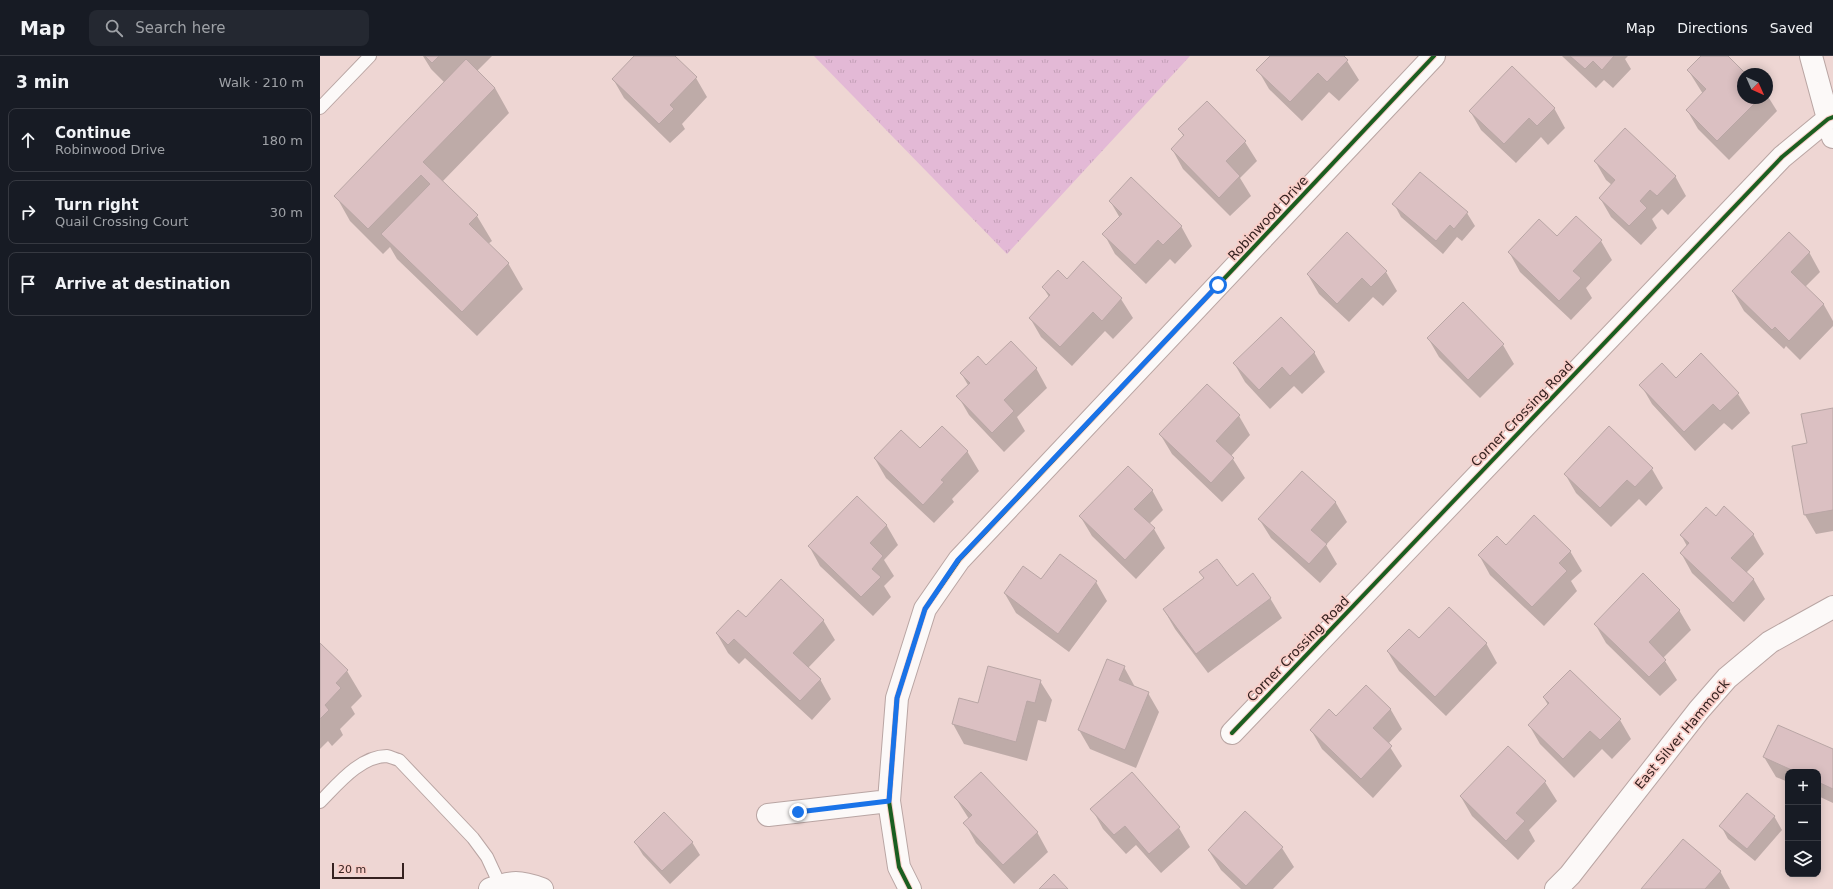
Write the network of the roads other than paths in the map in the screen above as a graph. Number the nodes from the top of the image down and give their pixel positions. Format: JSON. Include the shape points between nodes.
{"nodes":[{"id":1,"x":370,"y":56,"type":"edge"},
{"id":2,"x":1434,"y":56,"type":"edge"},
{"id":3,"x":1811,"y":56,"type":"edge"},
{"id":4,"x":320,"y":108,"type":"edge"},
{"id":5,"x":1831,"y":124,"type":"edge"},
{"id":6,"x":1833,"y":607,"type":"edge"},
{"id":7,"x":1232,"y":733,"type":"dead end"},
{"id":8,"x":889,"y":801,"type":"junction"},
{"id":9,"x":320,"y":802,"type":"edge"},
{"id":10,"x":768,"y":815,"type":"dead end"},
{"id":11,"x":495,"y":887,"type":"edge"},
{"id":12,"x":542,"y":889,"type":"edge"},
{"id":13,"x":910,"y":889,"type":"edge"},
{"id":14,"x":1556,"y":889,"type":"edge"}],
"edges":[{"from":1,"to":4,"type":"lane"},
{"from":2,"to":8,"type":"street","name":"Robinwood Drive","via":[[958,560],[925,609],[897,698]]},
{"from":3,"to":5,"type":"street"},
{"from":5,"to":7,"type":"street","name":"Corner Crossing Road","via":[[1782,157]]},
{"from":6,"to":14,"type":"street","name":"East Silver Hammock","via":[[1770,642],[1727,678],[1694,716],[1570,875]]},
{"from":8,"to":10,"type":"street"},
{"from":8,"to":13,"type":"street","name":"Robinwood Drive","via":[[899,867]]},
{"from":9,"to":11,"type":"lane","via":[[345,777],[373,758],[388,756],[399,760],[473,838],[487,857]]},
{"from":11,"to":12,"type":"street","via":[[508,882],[526,883]]}]}
